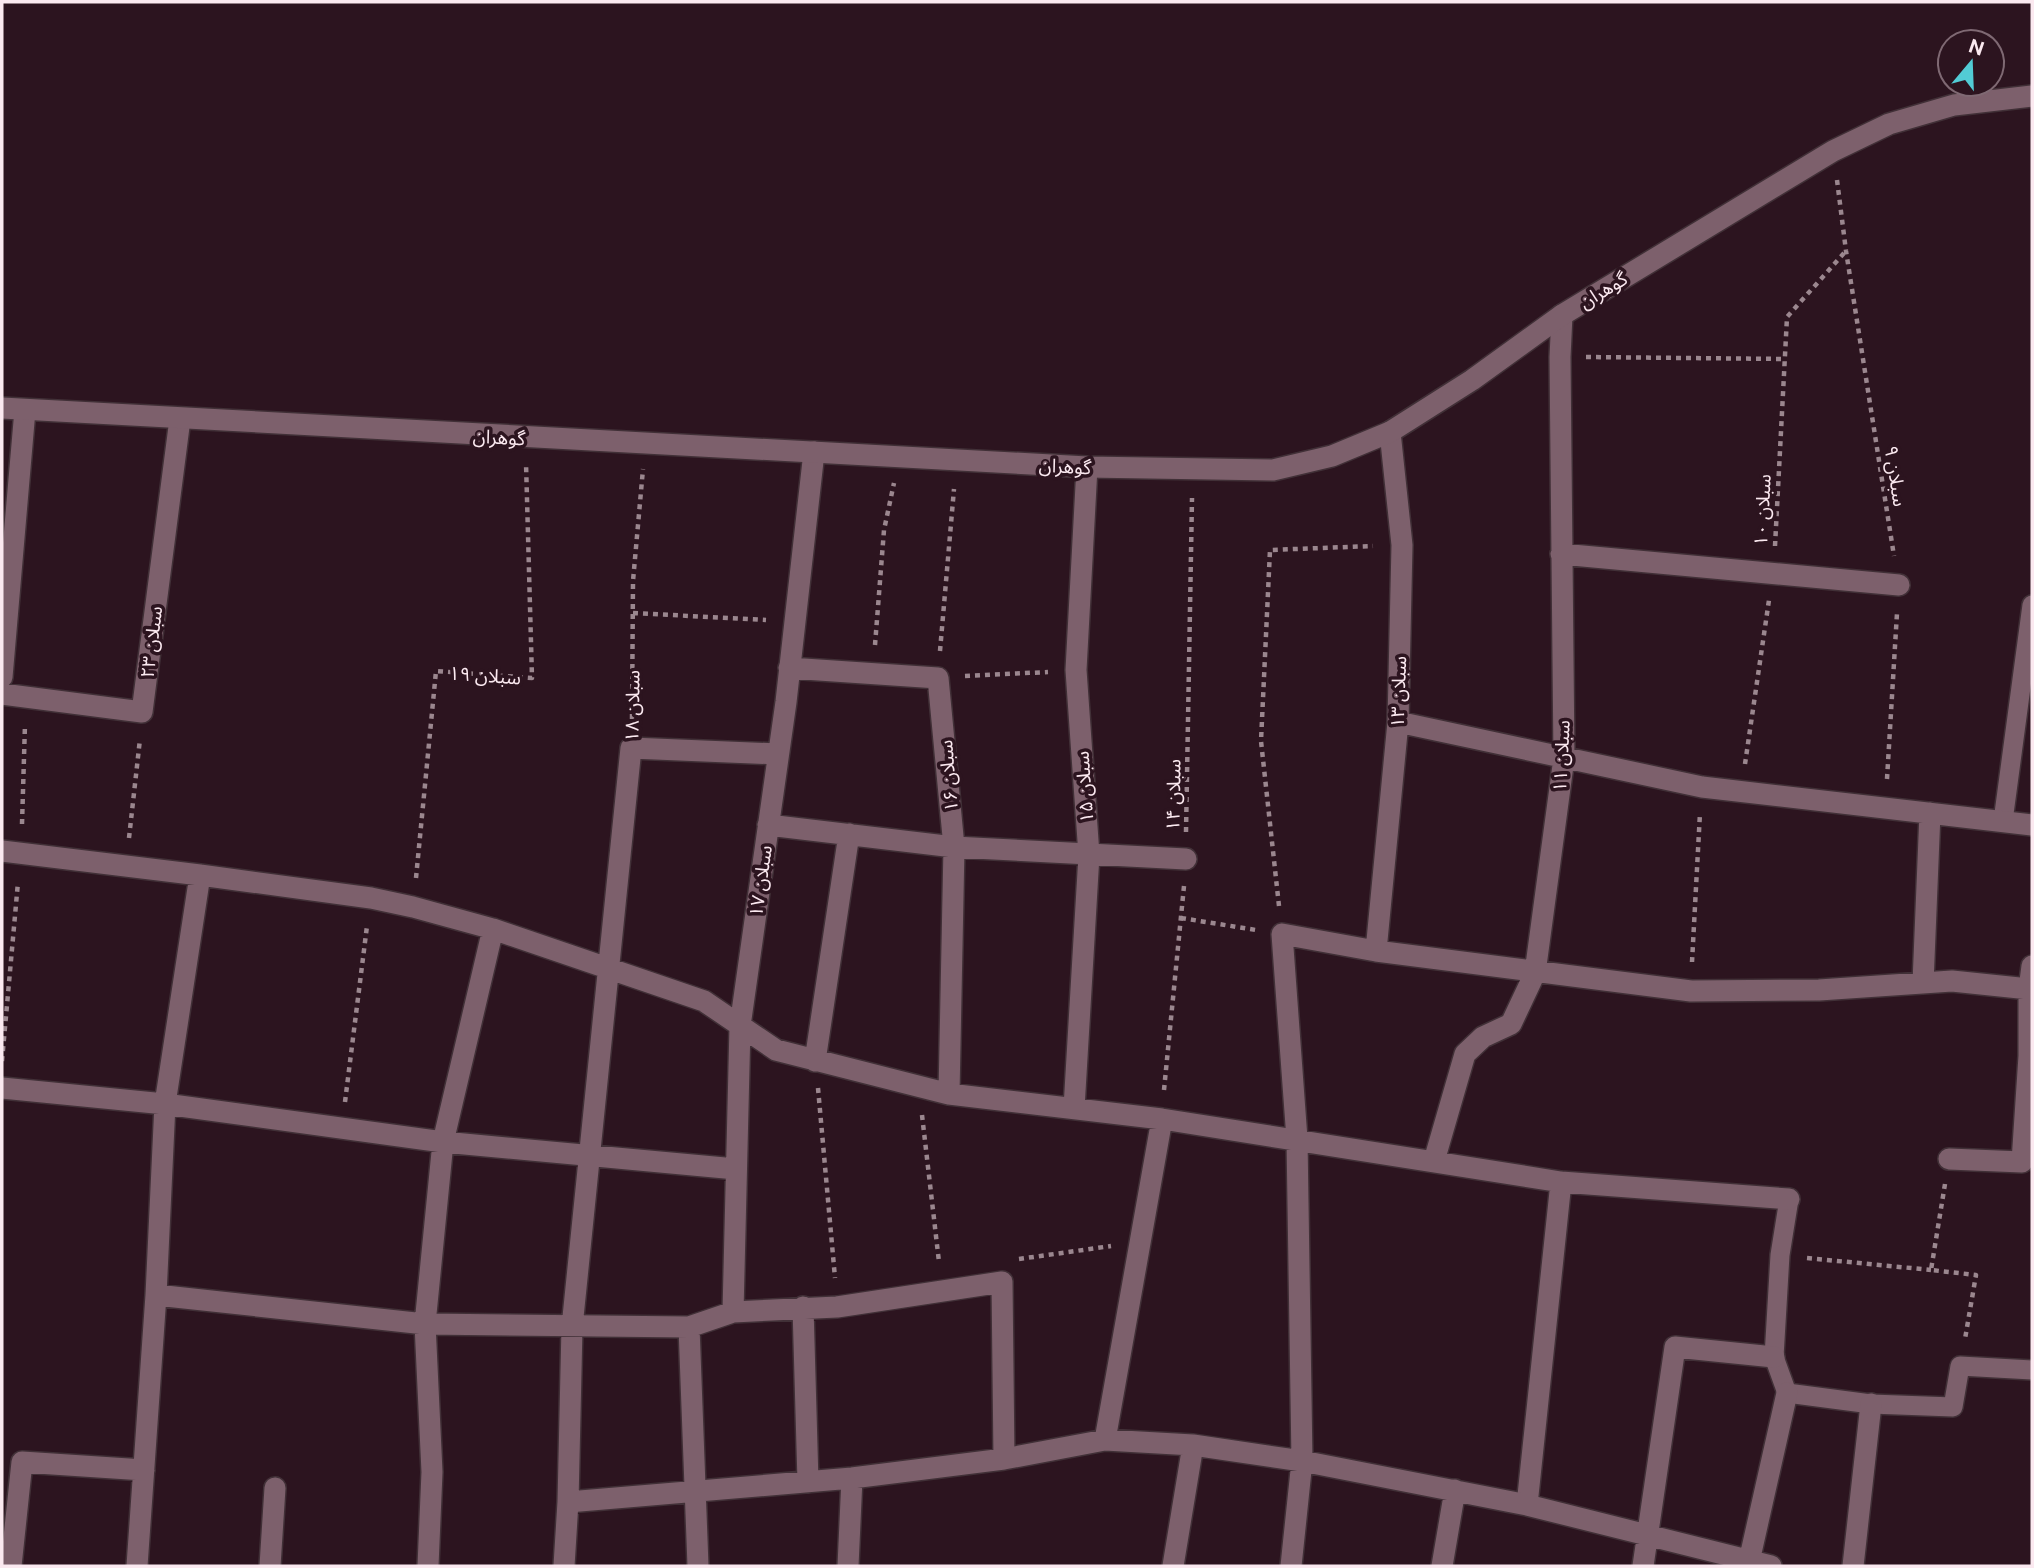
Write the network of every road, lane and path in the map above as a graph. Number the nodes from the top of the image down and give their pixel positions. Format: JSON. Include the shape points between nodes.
{"nodes":[{"id":1,"x":2032,"y":96,"type":"edge"},
{"id":2,"x":1833,"y":151,"type":"junction"},
{"id":3,"x":1846,"y":251,"type":"junction"},
{"id":4,"x":1562,"y":315,"type":"junction"},
{"id":5,"x":1560,"y":357,"type":"junction"},
{"id":6,"x":1785,"y":359,"type":"junction"},
{"id":7,"x":2,"y":408,"type":"edge"},
{"id":8,"x":25,"y":410,"type":"junction"},
{"id":9,"x":180,"y":419,"type":"junction"},
{"id":10,"x":1391,"y":432,"type":"junction"},
{"id":11,"x":526,"y":438,"type":"junction"},
{"id":12,"x":645,"y":444,"type":"junction"},
{"id":13,"x":814,"y":452,"type":"junction"},
{"id":14,"x":900,"y":457,"type":"junction"},
{"id":15,"x":957,"y":460,"type":"junction"},
{"id":16,"x":1087,"y":467,"type":"junction"},
{"id":17,"x":1193,"y":470,"type":"junction"},
{"id":18,"x":1402,"y":545,"type":"junction"},
{"id":19,"x":1561,"y":554,"type":"junction"},
{"id":20,"x":1773,"y":574,"type":"junction"},
{"id":21,"x":1899,"y":585,"type":"junction"},
{"id":22,"x":2032,"y":605,"type":"edge"},
{"id":23,"x":633,"y":612,"type":"junction"},
{"id":24,"x":794,"y":621,"type":"junction"},
{"id":25,"x":789,"y":668,"type":"junction"},
{"id":26,"x":1076,"y":670,"type":"junction"},
{"id":27,"x":872,"y":673,"type":"junction"},
{"id":28,"x":2,"y":677,"type":"edge"},
{"id":29,"x":938,"y":678,"type":"junction"},
{"id":30,"x":2,"y":694,"type":"edge"},
{"id":31,"x":142,"y":712,"type":"junction"},
{"id":32,"x":1398,"y":722,"type":"junction"},
{"id":33,"x":631,"y":748,"type":"junction"},
{"id":34,"x":778,"y":754,"type":"junction"},
{"id":35,"x":1564,"y":758,"type":"junction"},
{"id":36,"x":1702,"y":787,"type":"junction"},
{"id":37,"x":1741,"y":791,"type":"junction"},
{"id":38,"x":1885,"y":808,"type":"junction"},
{"id":39,"x":1930,"y":813,"type":"junction"},
{"id":40,"x":2003,"y":821,"type":"junction"},
{"id":41,"x":768,"y":825,"type":"junction"},
{"id":42,"x":2032,"y":825,"type":"edge"},
{"id":43,"x":849,"y":834,"type":"junction"},
{"id":44,"x":954,"y":847,"type":"junction"},
{"id":45,"x":2,"y":851,"type":"edge"},
{"id":46,"x":1089,"y":855,"type":"junction"},
{"id":47,"x":1186,"y":859,"type":"junction"},
{"id":48,"x":126,"y":867,"type":"junction"},
{"id":49,"x":200,"y":875,"type":"junction"},
{"id":50,"x":370,"y":898,"type":"junction"},
{"id":51,"x":413,"y":907,"type":"junction"},
{"id":52,"x":1181,"y":918,"type":"junction"},
{"id":53,"x":493,"y":929,"type":"junction"},
{"id":54,"x":1282,"y":934,"type":"junction"},
{"id":55,"x":1376,"y":951,"type":"junction"},
{"id":56,"x":2032,"y":966,"type":"edge"},
{"id":57,"x":608,"y":967,"type":"junction"},
{"id":58,"x":1535,"y":973,"type":"junction"},
{"id":59,"x":1923,"y":983,"type":"junction"},
{"id":60,"x":2029,"y":989,"type":"junction"},
{"id":61,"x":1691,"y":990,"type":"junction"},
{"id":62,"x":740,"y":1026,"type":"junction"},
{"id":63,"x":2031,"y":1056,"type":"edge"},
{"id":64,"x":815,"y":1061,"type":"junction"},
{"id":65,"x":919,"y":1086,"type":"junction"},
{"id":66,"x":2,"y":1088,"type":"edge"},
{"id":67,"x":949,"y":1094,"type":"junction"},
{"id":68,"x":165,"y":1104,"type":"junction"},
{"id":69,"x":1074,"y":1108,"type":"junction"},
{"id":70,"x":1161,"y":1119,"type":"junction"},
{"id":71,"x":342,"y":1127,"type":"junction"},
{"id":72,"x":1297,"y":1139,"type":"junction"},
{"id":73,"x":443,"y":1142,"type":"junction"},
{"id":74,"x":589,"y":1155,"type":"junction"},
{"id":75,"x":1949,"y":1159,"type":"joint"},
{"id":76,"x":1434,"y":1161,"type":"junction"},
{"id":77,"x":736,"y":1169,"type":"junction"},
{"id":78,"x":1561,"y":1182,"type":"junction"},
{"id":79,"x":1789,"y":1199,"type":"joint"},
{"id":80,"x":1140,"y":1242,"type":"junction"},
{"id":81,"x":1780,"y":1255,"type":"junction"},
{"id":82,"x":1931,"y":1270,"type":"junction"},
{"id":83,"x":1002,"y":1282,"type":"junction"},
{"id":84,"x":942,"y":1291,"type":"junction"},
{"id":85,"x":156,"y":1295,"type":"junction"},
{"id":86,"x":803,"y":1307,"type":"junction"},
{"id":87,"x":837,"y":1307,"type":"junction"},
{"id":88,"x":733,"y":1312,"type":"junction"},
{"id":89,"x":425,"y":1324,"type":"junction"},
{"id":90,"x":572,"y":1327,"type":"junction"},
{"id":91,"x":689,"y":1327,"type":"junction"},
{"id":92,"x":1774,"y":1357,"type":"junction"},
{"id":93,"x":1960,"y":1366,"type":"junction"},
{"id":94,"x":2032,"y":1370,"type":"edge"},
{"id":95,"x":1787,"y":1393,"type":"junction"},
{"id":96,"x":1871,"y":1404,"type":"junction"},
{"id":97,"x":1105,"y":1440,"type":"junction"},
{"id":98,"x":1193,"y":1445,"type":"junction"},
{"id":99,"x":1004,"y":1459,"type":"junction"},
{"id":100,"x":1301,"y":1461,"type":"junction"},
{"id":101,"x":144,"y":1470,"type":"junction"},
{"id":102,"x":852,"y":1478,"type":"junction"},
{"id":103,"x":808,"y":1482,"type":"junction"},
{"id":104,"x":275,"y":1488,"type":"dead end"},
{"id":105,"x":1455,"y":1490,"type":"junction"},
{"id":106,"x":696,"y":1492,"type":"junction"},
{"id":107,"x":568,"y":1502,"type":"junction"},
{"id":108,"x":1527,"y":1505,"type":"junction"},
{"id":109,"x":1649,"y":1535,"type":"junction"},
{"id":110,"x":8,"y":1561,"type":"edge"},
{"id":111,"x":1749,"y":1563,"type":"edge"},
{"id":112,"x":137,"y":1566,"type":"edge"},
{"id":113,"x":270,"y":1566,"type":"edge"},
{"id":114,"x":428,"y":1566,"type":"edge"},
{"id":115,"x":564,"y":1566,"type":"edge"},
{"id":116,"x":698,"y":1566,"type":"edge"},
{"id":117,"x":848,"y":1566,"type":"edge"},
{"id":118,"x":1173,"y":1566,"type":"edge"},
{"id":119,"x":1292,"y":1566,"type":"edge"},
{"id":120,"x":1442,"y":1566,"type":"edge"},
{"id":121,"x":1643,"y":1566,"type":"edge"},
{"id":122,"x":1771,"y":1566,"type":"edge"},
{"id":123,"x":1853,"y":1566,"type":"edge"}],
"edges":[{"from":1,"to":2,"type":"street","name":"گوهران","via":[[1954,105],[1889,124]]},
{"from":2,"to":3,"type":"path","name":"سبلان ۹"},
{"from":2,"to":4,"type":"street","name":"گوهران"},
{"from":3,"to":6,"type":"path","name":"سبلان ۱۰","via":[[1787,317]]},
{"from":3,"to":21,"type":"path","name":"سبلان ۹"},
{"from":4,"to":5,"type":"street","name":"سبلان ۱۱"},
{"from":4,"to":10,"type":"street","name":"گوهران"},
{"from":5,"to":6,"type":"path"},
{"from":5,"to":19,"type":"street","name":"سبلان ۱۱"},
{"from":6,"to":20,"type":"path","name":"سبلان ۱۰"},
{"from":7,"to":8,"type":"street","name":"گوهران"},
{"from":8,"to":9,"type":"street","name":"گوهران"},
{"from":8,"to":28,"type":"street"},
{"from":9,"to":11,"type":"street","name":"گوهران"},
{"from":9,"to":31,"type":"street","name":"سبلان ۲۳"},
{"from":10,"to":17,"type":"street","name":"گوهران","via":[[1332,456],[1273,470]]},
{"from":10,"to":18,"type":"street","name":"سبلان ۱۳"},
{"from":11,"to":12,"type":"street","name":"گوهران"},
{"from":11,"to":51,"type":"path","name":"سبلان ۱۹","via":[[532,678],[436,671]]},
{"from":12,"to":13,"type":"street","name":"گوهران"},
{"from":12,"to":23,"type":"path","name":"سبلان ۱۸"},
{"from":13,"to":14,"type":"street","name":"گوهران"},
{"from":13,"to":24,"type":"street","name":"سبلان ۱۷"},
{"from":14,"to":15,"type":"street","name":"گوهران"},
{"from":14,"to":27,"type":"path","via":[[884,530]]},
{"from":15,"to":16,"type":"street","name":"گوهران"},
{"from":15,"to":29,"type":"path"},
{"from":16,"to":17,"type":"street","name":"گوهران"},
{"from":16,"to":26,"type":"street","name":"سبلان ۱۵"},
{"from":17,"to":47,"type":"path","name":"سبلان ۱۴"},
{"from":18,"to":32,"type":"street","name":"سبلان ۱۳"},
{"from":18,"to":54,"type":"path","via":[[1270,550],[1261,741]]},
{"from":19,"to":20,"type":"street"},
{"from":19,"to":35,"type":"street","name":"سبلان ۱۱"},
{"from":20,"to":21,"type":"street"},
{"from":20,"to":37,"type":"path","name":"سبلان ۱۰"},
{"from":21,"to":38,"type":"path","name":"سبلان ۹"},
{"from":22,"to":40,"type":"lane"},
{"from":23,"to":24,"type":"path"},
{"from":23,"to":33,"type":"path","name":"سبلان ۱۸"},
{"from":24,"to":25,"type":"street","name":"سبلان ۱۷"},
{"from":25,"to":27,"type":"street"},
{"from":25,"to":34,"type":"street","name":"سبلان ۱۷"},
{"from":26,"to":29,"type":"path"},
{"from":26,"to":46,"type":"street","name":"سبلان ۱۵"},
{"from":27,"to":29,"type":"street"},
{"from":29,"to":44,"type":"street","name":"سبلان ۱۶"},
{"from":30,"to":31,"type":"street"},
{"from":31,"to":48,"type":"path"},
{"from":32,"to":35,"type":"street"},
{"from":32,"to":55,"type":"street","name":"سبلان ۱۳"},
{"from":33,"to":34,"type":"street"},
{"from":33,"to":57,"type":"street","name":"سبلان ۱۸"},
{"from":34,"to":41,"type":"street","name":"سبلان ۱۷"},
{"from":35,"to":36,"type":"street"},
{"from":35,"to":58,"type":"street","name":"سبلان ۱۱"},
{"from":36,"to":37,"type":"street"},
{"from":36,"to":61,"type":"path"},
{"from":37,"to":38,"type":"street"},
{"from":38,"to":39,"type":"street"},
{"from":39,"to":40,"type":"street"},
{"from":39,"to":59,"type":"street"},
{"from":40,"to":42,"type":"street"},
{"from":41,"to":43,"type":"street"},
{"from":41,"to":62,"type":"street","name":"سبلان ۱۷"},
{"from":43,"to":44,"type":"street"},
{"from":43,"to":64,"type":"street"},
{"from":44,"to":46,"type":"street"},
{"from":44,"to":67,"type":"street","name":"سبلان ۱۶"},
{"from":45,"to":48,"type":"street"},
{"from":46,"to":47,"type":"street"},
{"from":46,"to":69,"type":"street","name":"سبلان ۱۵"},
{"from":47,"to":52,"type":"path","name":"سبلان ۱۴"},
{"from":48,"to":49,"type":"street"},
{"from":49,"to":50,"type":"street"},
{"from":49,"to":68,"type":"street"},
{"from":50,"to":51,"type":"street"},
{"from":50,"to":71,"type":"path"},
{"from":51,"to":53,"type":"street"},
{"from":52,"to":54,"type":"path"},
{"from":52,"to":70,"type":"path","name":"سبلان ۱۴"},
{"from":53,"to":57,"type":"street"},
{"from":53,"to":73,"type":"street"},
{"from":54,"to":55,"type":"street"},
{"from":54,"to":72,"type":"street"},
{"from":55,"to":58,"type":"street"},
{"from":56,"to":60,"type":"street"},
{"from":57,"to":62,"type":"street","via":[[704,1001]]},
{"from":57,"to":74,"type":"street","name":"سبلان ۱۸"},
{"from":58,"to":61,"type":"street"},
{"from":58,"to":76,"type":"street","name":"سبلان ۱۱","via":[[1511,1024],[1483,1037],[1465,1054]]},
{"from":59,"to":60,"type":"street","via":[[1952,981]]},
{"from":59,"to":61,"type":"street","via":[[1819,990]]},
{"from":60,"to":63,"type":"street"},
{"from":62,"to":64,"type":"street","via":[[776,1050]]},
{"from":62,"to":77,"type":"street","name":"سبلان ۱۷"},
{"from":63,"to":75,"type":"street","via":[[2022,1162]]},
{"from":64,"to":65,"type":"street"},
{"from":64,"to":87,"type":"path"},
{"from":65,"to":67,"type":"street"},
{"from":65,"to":84,"type":"path"},
{"from":66,"to":68,"type":"street"},
{"from":67,"to":69,"type":"street"},
{"from":68,"to":71,"type":"street"},
{"from":68,"to":85,"type":"street"},
{"from":69,"to":70,"type":"street"},
{"from":70,"to":72,"type":"street"},
{"from":70,"to":80,"type":"street"},
{"from":71,"to":73,"type":"street"},
{"from":72,"to":76,"type":"street"},
{"from":72,"to":100,"type":"street"},
{"from":73,"to":74,"type":"street"},
{"from":73,"to":89,"type":"street"},
{"from":74,"to":77,"type":"street"},
{"from":74,"to":90,"type":"street","name":"سبلان ۱۸"},
{"from":75,"to":82,"type":"path"},
{"from":76,"to":78,"type":"street"},
{"from":77,"to":88,"type":"street","name":"سبلان ۱۷"},
{"from":78,"to":79,"type":"street"},
{"from":78,"to":108,"type":"street"},
{"from":79,"to":81,"type":"lane"},
{"from":80,"to":83,"type":"path","via":[[1007,1261]]},
{"from":80,"to":97,"type":"street"},
{"from":81,"to":82,"type":"path"},
{"from":81,"to":92,"type":"lane"},
{"from":82,"to":93,"type":"path","via":[[1976,1275]]},
{"from":83,"to":84,"type":"street"},
{"from":83,"to":99,"type":"street"},
{"from":84,"to":87,"type":"street"},
{"from":85,"to":89,"type":"street"},
{"from":85,"to":101,"type":"street"},
{"from":86,"to":87,"type":"street"},
{"from":86,"to":88,"type":"street"},
{"from":86,"to":103,"type":"street"},
{"from":88,"to":91,"type":"street"},
{"from":89,"to":90,"type":"street"},
{"from":89,"to":114,"type":"street","via":[[432,1472]]},
{"from":90,"to":91,"type":"street"},
{"from":90,"to":107,"type":"street","name":"سبلان ۱۸"},
{"from":91,"to":106,"type":"street"},
{"from":92,"to":95,"type":"lane"},
{"from":92,"to":109,"type":"street","via":[[1675,1347]]},
{"from":93,"to":94,"type":"lane"},
{"from":93,"to":96,"type":"lane","via":[[1953,1407]]},
{"from":95,"to":96,"type":"lane"},
{"from":95,"to":111,"type":"street"},
{"from":96,"to":123,"type":"street"},
{"from":97,"to":98,"type":"street"},
{"from":97,"to":99,"type":"street"},
{"from":98,"to":100,"type":"street"},
{"from":98,"to":118,"type":"street"},
{"from":99,"to":102,"type":"street"},
{"from":100,"to":105,"type":"street"},
{"from":100,"to":119,"type":"street"},
{"from":101,"to":110,"type":"street","via":[[22,1462]]},
{"from":101,"to":112,"type":"street"},
{"from":102,"to":103,"type":"street"},
{"from":102,"to":117,"type":"street"},
{"from":103,"to":106,"type":"street"},
{"from":104,"to":113,"type":"street"},
{"from":105,"to":108,"type":"street"},
{"from":105,"to":120,"type":"street"},
{"from":106,"to":107,"type":"street"},
{"from":106,"to":116,"type":"street"},
{"from":107,"to":115,"type":"street","name":"سبلان ۱۸"},
{"from":108,"to":109,"type":"street"},
{"from":109,"to":111,"type":"street"},
{"from":109,"to":121,"type":"street"},
{"from":111,"to":122,"type":"street"}]}
